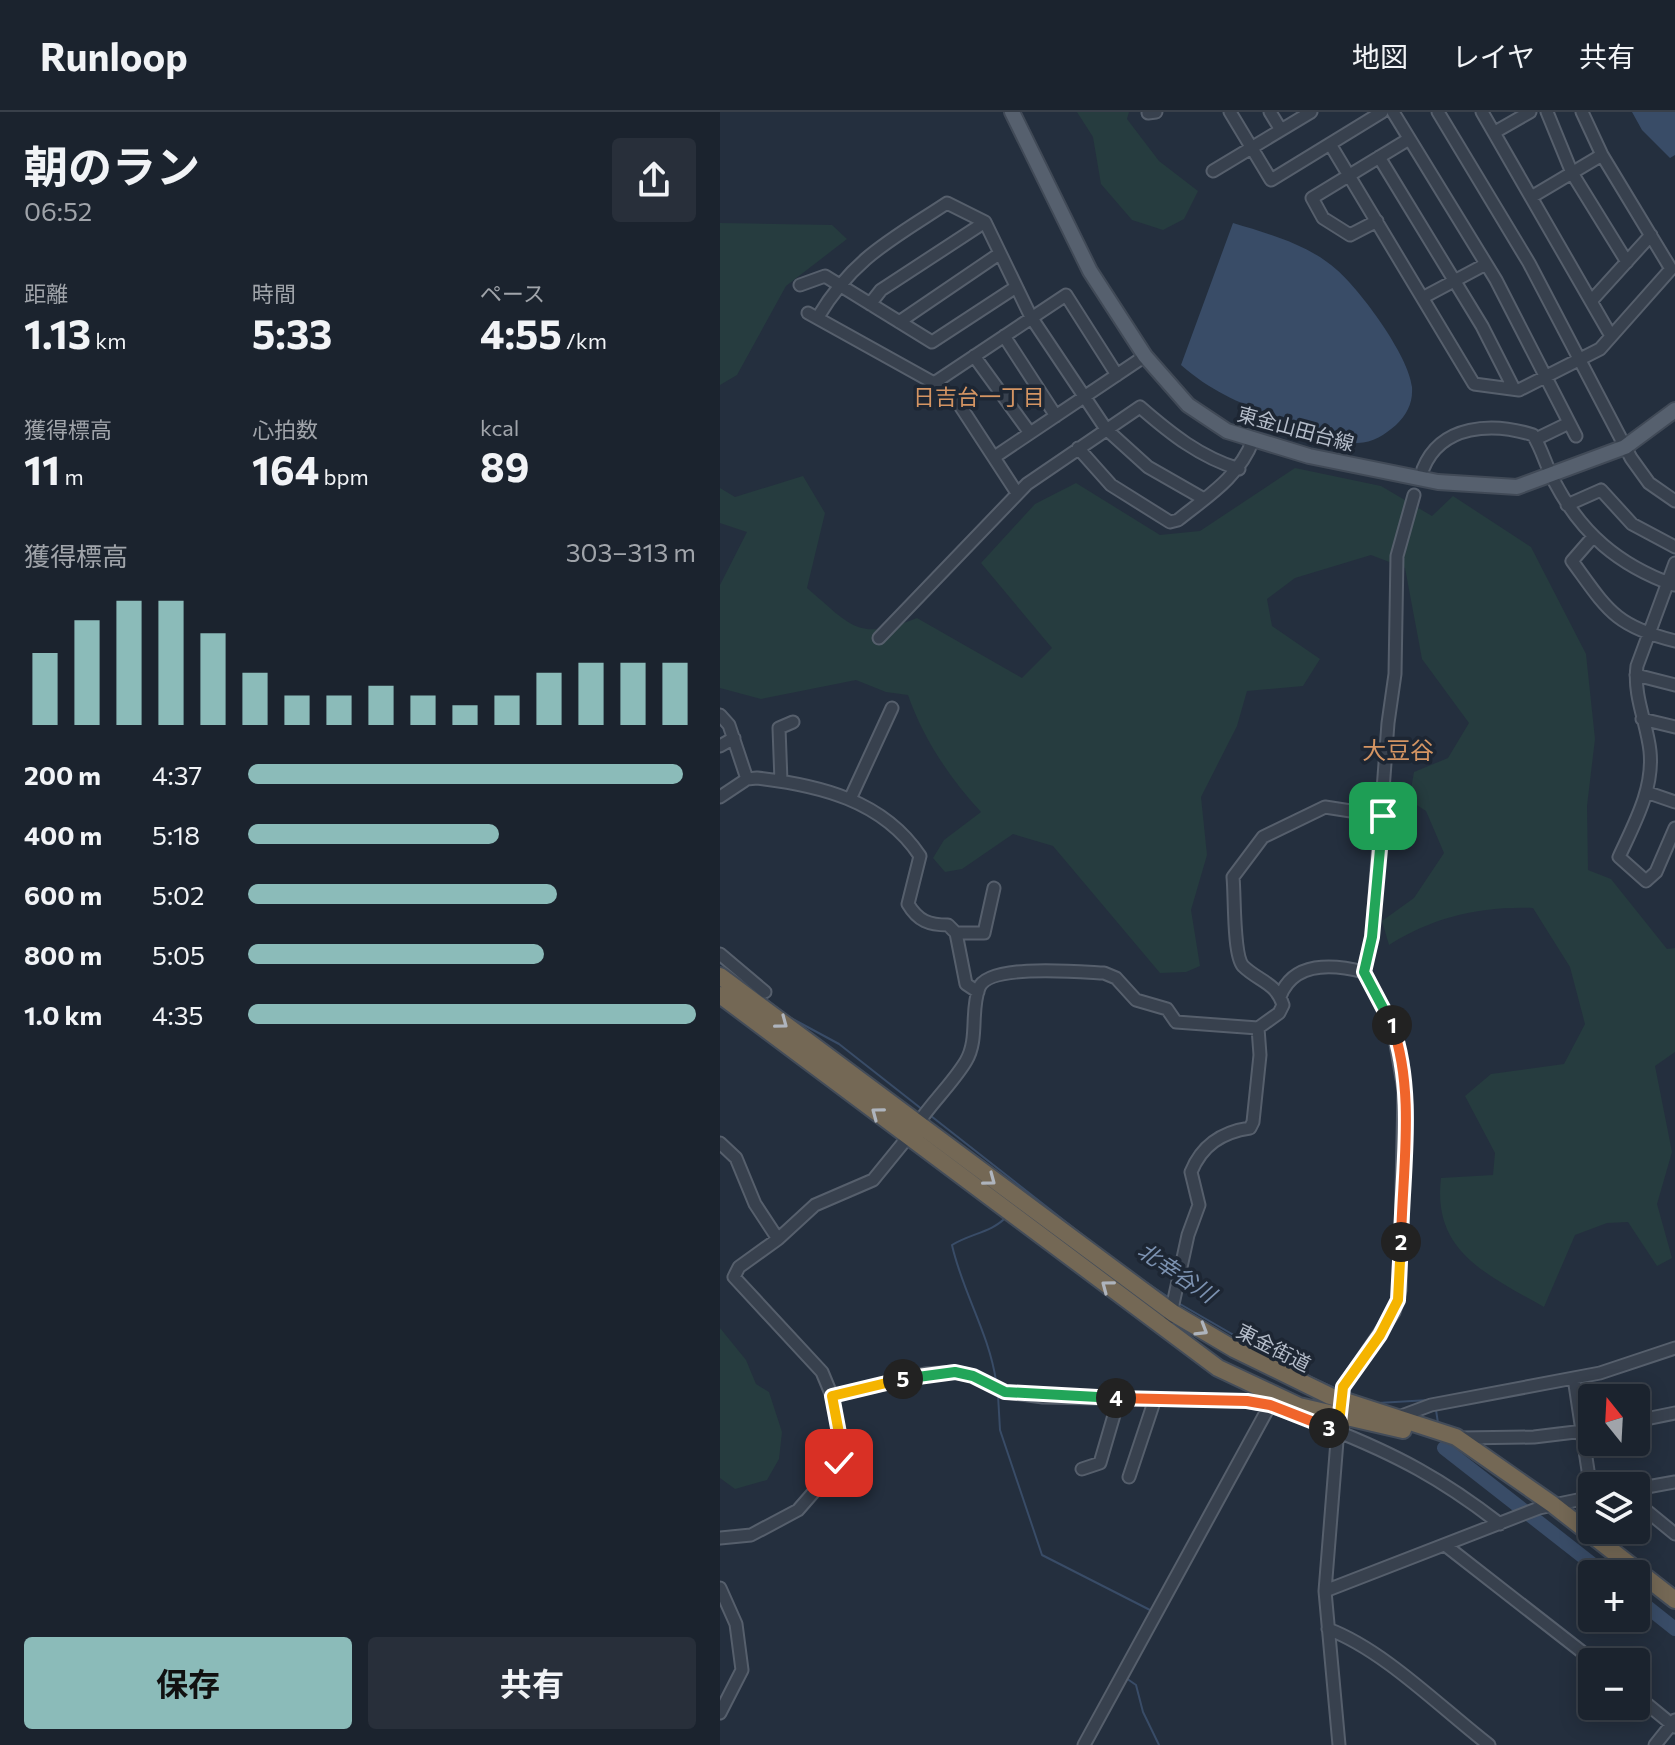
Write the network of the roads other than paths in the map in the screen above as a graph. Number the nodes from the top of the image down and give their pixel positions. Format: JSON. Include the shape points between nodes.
{"nodes":[{"id":1,"x":1012,"y":112,"type":"edge"},
{"id":2,"x":1230,"y":112,"type":"edge"},
{"id":3,"x":1270,"y":112,"type":"edge"},
{"id":4,"x":1311,"y":112,"type":"edge"},
{"id":5,"x":1382,"y":112,"type":"edge"},
{"id":6,"x":1393,"y":112,"type":"edge"},
{"id":7,"x":1438,"y":112,"type":"edge"},
{"id":8,"x":1482,"y":112,"type":"edge"},
{"id":9,"x":1547,"y":112,"type":"edge"},
{"id":10,"x":1582,"y":112,"type":"edge"},
{"id":11,"x":1526,"y":113,"type":"edge"},
{"id":12,"x":1281,"y":130,"type":"junction"},
{"id":13,"x":1495,"y":132,"type":"junction"},
{"id":14,"x":1409,"y":139,"type":"junction"},
{"id":15,"x":1330,"y":144,"type":"junction"},
{"id":16,"x":1252,"y":148,"type":"junction"},
{"id":17,"x":1602,"y":155,"type":"junction"},
{"id":18,"x":1379,"y":157,"type":"junction"},
{"id":19,"x":1213,"y":171,"type":"dead end"},
{"id":20,"x":1572,"y":173,"type":"junction"},
{"id":21,"x":1349,"y":175,"type":"junction"},
{"id":22,"x":1533,"y":196,"type":"junction"},
{"id":23,"x":1377,"y":221,"type":"junction"},
{"id":24,"x":985,"y":222,"type":"junction"},
{"id":25,"x":1651,"y":235,"type":"junction"},
{"id":26,"x":999,"y":254,"type":"junction"},
{"id":27,"x":1627,"y":262,"type":"junction"},
{"id":28,"x":1486,"y":264,"type":"junction"},
{"id":29,"x":1454,"y":280,"type":"junction"},
{"id":30,"x":800,"y":285,"type":"dead end"},
{"id":31,"x":838,"y":285,"type":"junction"},
{"id":32,"x":1016,"y":287,"type":"junction"},
{"id":33,"x":1424,"y":297,"type":"junction"},
{"id":34,"x":1593,"y":299,"type":"junction"},
{"id":35,"x":870,"y":304,"type":"junction"},
{"id":36,"x":1031,"y":317,"type":"junction"},
{"id":37,"x":899,"y":322,"type":"junction"},
{"id":38,"x":1004,"y":336,"type":"junction"},
{"id":39,"x":1611,"y":336,"type":"junction"},
{"id":40,"x":974,"y":356,"type":"junction"},
{"id":41,"x":1145,"y":356,"type":"junction"},
{"id":42,"x":1581,"y":360,"type":"junction"},
{"id":43,"x":1117,"y":375,"type":"junction"},
{"id":44,"x":1547,"y":377,"type":"junction"},
{"id":45,"x":934,"y":383,"type":"junction"},
{"id":46,"x":1514,"y":389,"type":"junction"},
{"id":47,"x":1085,"y":396,"type":"junction"},
{"id":48,"x":1675,"y":410,"type":"edge"},
{"id":49,"x":1056,"y":416,"type":"junction"},
{"id":50,"x":1569,"y":423,"type":"junction"},
{"id":51,"x":1106,"y":429,"type":"junction"},
{"id":52,"x":1030,"y":433,"type":"junction"},
{"id":53,"x":1576,"y":436,"type":"dead end"},
{"id":54,"x":1536,"y":439,"type":"junction"},
{"id":55,"x":1253,"y":440,"type":"junction"},
{"id":56,"x":1625,"y":447,"type":"junction"},
{"id":57,"x":1078,"y":448,"type":"junction"},
{"id":58,"x":996,"y":456,"type":"junction"},
{"id":59,"x":1239,"y":469,"type":"junction"},
{"id":60,"x":1423,"y":469,"type":"dead end"},
{"id":61,"x":1552,"y":477,"type":"junction"},
{"id":62,"x":1017,"y":493,"type":"junction"},
{"id":63,"x":1414,"y":495,"type":"dead end"},
{"id":64,"x":1204,"y":499,"type":"junction"},
{"id":65,"x":1675,"y":501,"type":"edge"},
{"id":66,"x":1567,"y":505,"type":"junction"},
{"id":67,"x":1592,"y":538,"type":"junction"},
{"id":68,"x":1675,"y":547,"type":"edge"},
{"id":69,"x":1675,"y":563,"type":"edge"},
{"id":70,"x":1671,"y":584,"type":"edge"},
{"id":71,"x":1649,"y":635,"type":"junction"},
{"id":72,"x":879,"y":638,"type":"dead end"},
{"id":73,"x":1675,"y":641,"type":"edge"},
{"id":74,"x":1636,"y":675,"type":"junction"},
{"id":75,"x":1675,"y":685,"type":"edge"},
{"id":76,"x":892,"y":708,"type":"dead end"},
{"id":77,"x":722,"y":719,"type":"edge"},
{"id":78,"x":1642,"y":719,"type":"junction"},
{"id":79,"x":793,"y":722,"type":"dead end"},
{"id":80,"x":1675,"y":727,"type":"edge"},
{"id":81,"x":734,"y":738,"type":"junction"},
{"id":82,"x":720,"y":746,"type":"edge"},
{"id":83,"x":747,"y":779,"type":"junction"},
{"id":84,"x":781,"y":781,"type":"junction"},
{"id":85,"x":1646,"y":792,"type":"junction"},
{"id":86,"x":720,"y":797,"type":"edge"},
{"id":87,"x":851,"y":797,"type":"junction"},
{"id":88,"x":1675,"y":802,"type":"edge"},
{"id":89,"x":1383,"y":816,"type":"junction"},
{"id":90,"x":1675,"y":828,"type":"edge"},
{"id":91,"x":994,"y":888,"type":"dead end"},
{"id":92,"x":956,"y":933,"type":"junction"},
{"id":93,"x":720,"y":954,"type":"edge"},
{"id":94,"x":1364,"y":972,"type":"junction"},
{"id":95,"x":720,"y":976,"type":"edge"},
{"id":96,"x":765,"y":992,"type":"dead end"},
{"id":97,"x":978,"y":992,"type":"junction"},
{"id":98,"x":720,"y":995,"type":"edge"},
{"id":99,"x":1280,"y":997,"type":"junction"},
{"id":100,"x":1258,"y":1028,"type":"junction"},
{"id":101,"x":912,"y":1131,"type":"junction"},
{"id":102,"x":720,"y":1143,"type":"edge"},
{"id":103,"x":778,"y":1239,"type":"junction"},
{"id":104,"x":1173,"y":1313,"type":"junction"},
{"id":105,"x":1162,"y":1328,"type":"junction"},
{"id":106,"x":1675,"y":1348,"type":"edge"},
{"id":107,"x":1574,"y":1378,"type":"junction"},
{"id":108,"x":1250,"y":1393,"type":"junction"},
{"id":109,"x":1578,"y":1394,"type":"edge"},
{"id":110,"x":832,"y":1396,"type":"junction"},
{"id":111,"x":1119,"y":1398,"type":"junction"},
{"id":112,"x":1155,"y":1399,"type":"junction"},
{"id":113,"x":1270,"y":1405,"type":"junction"},
{"id":114,"x":1675,"y":1413,"type":"edge"},
{"id":115,"x":1340,"y":1416,"type":"junction"},
{"id":116,"x":1395,"y":1418,"type":"junction"},
{"id":117,"x":1650,"y":1418,"type":"edge"},
{"id":118,"x":1578,"y":1432,"type":"edge"},
{"id":119,"x":1456,"y":1437,"type":"junction"},
{"id":120,"x":1502,"y":1439,"type":"junction"},
{"id":121,"x":1484,"y":1460,"type":"junction"},
{"id":122,"x":1082,"y":1469,"type":"dead end"},
{"id":123,"x":1129,"y":1477,"type":"dead end"},
{"id":124,"x":1675,"y":1482,"type":"edge"},
{"id":125,"x":1650,"y":1486,"type":"edge"},
{"id":126,"x":1578,"y":1500,"type":"edge"},
{"id":127,"x":1546,"y":1506,"type":"junction"},
{"id":128,"x":1650,"y":1513,"type":"edge"},
{"id":129,"x":1500,"y":1524,"type":"junction"},
{"id":130,"x":1675,"y":1534,"type":"edge"},
{"id":131,"x":720,"y":1538,"type":"edge"},
{"id":132,"x":1445,"y":1545,"type":"junction"},
{"id":133,"x":1608,"y":1560,"type":"edge"},
{"id":134,"x":720,"y":1588,"type":"edge"},
{"id":135,"x":1325,"y":1591,"type":"junction"},
{"id":136,"x":1650,"y":1594,"type":"edge"},
{"id":137,"x":1675,"y":1600,"type":"edge"},
{"id":138,"x":1675,"y":1614,"type":"edge"},
{"id":139,"x":1328,"y":1629,"type":"junction"},
{"id":140,"x":1578,"y":1649,"type":"edge"},
{"id":141,"x":1650,"y":1706,"type":"edge"},
{"id":142,"x":720,"y":1713,"type":"edge"},
{"id":143,"x":1674,"y":1724,"type":"edge"},
{"id":144,"x":1084,"y":1745,"type":"edge"},
{"id":145,"x":1339,"y":1745,"type":"edge"},
{"id":146,"x":1489,"y":1745,"type":"edge"},
{"id":147,"x":1655,"y":1745,"type":"edge"}],
"edges":[{"from":1,"to":41,"type":"main road","name":"東金山田台線","via":[[1090,271]]},
{"from":2,"to":16,"type":"street"},
{"from":3,"to":12,"type":"street"},
{"from":4,"to":12,"type":"street"},
{"from":5,"to":15,"type":"street"},
{"from":6,"to":14,"type":"street"},
{"from":7,"to":42,"type":"street"},
{"from":8,"to":13,"type":"street"},
{"from":9,"to":20,"type":"street"},
{"from":10,"to":17,"type":"street"},
{"from":11,"to":13,"type":"street"},
{"from":12,"to":16,"type":"street"},
{"from":13,"to":22,"type":"street"},
{"from":14,"to":18,"type":"street"},
{"from":14,"to":28,"type":"street"},
{"from":15,"to":16,"type":"street","via":[[1271,180]]},
{"from":15,"to":21,"type":"street"},
{"from":16,"to":19,"type":"street"},
{"from":17,"to":20,"type":"street"},
{"from":17,"to":25,"type":"street"},
{"from":18,"to":21,"type":"street"},
{"from":18,"to":29,"type":"street"},
{"from":20,"to":22,"type":"street"},
{"from":20,"to":27,"type":"street"},
{"from":21,"to":23,"type":"street"},
{"from":21,"to":23,"type":"street","via":[[1312,198],[1323,218],[1350,235]]},
{"from":22,"to":34,"type":"street"},
{"from":23,"to":33,"type":"street"},
{"from":24,"to":26,"type":"street"},
{"from":24,"to":31,"type":"street","via":[[947,203],[863,258]]},
{"from":24,"to":35,"type":"street","via":[[881,290]]},
{"from":25,"to":27,"type":"street"},
{"from":25,"to":39,"type":"street","via":[[1671,269]]},
{"from":26,"to":32,"type":"street"},
{"from":26,"to":37,"type":"street"},
{"from":27,"to":34,"type":"street"},
{"from":28,"to":29,"type":"street"},
{"from":28,"to":44,"type":"street"},
{"from":29,"to":33,"type":"street"},
{"from":29,"to":46,"type":"street"},
{"from":30,"to":31,"type":"street","via":[[825,276]]},
{"from":31,"to":35,"type":"street"},
{"from":31,"to":45,"type":"street","via":[[813,315]]},
{"from":32,"to":36,"type":"street"},
{"from":32,"to":37,"type":"street","via":[[932,342]]},
{"from":33,"to":46,"type":"street","via":[[1474,384]]},
{"from":34,"to":39,"type":"street"},
{"from":35,"to":37,"type":"street"},
{"from":36,"to":38,"type":"street"},
{"from":36,"to":43,"type":"street","via":[[1066,295]]},
{"from":36,"to":47,"type":"street"},
{"from":38,"to":40,"type":"street"},
{"from":38,"to":49,"type":"street"},
{"from":39,"to":42,"type":"street"},
{"from":40,"to":45,"type":"street"},
{"from":40,"to":52,"type":"street"},
{"from":41,"to":43,"type":"street"},
{"from":41,"to":55,"type":"main road","name":"東金山田台線","via":[[1188,405],[1214,424]]},
{"from":42,"to":44,"type":"street"},
{"from":42,"to":56,"type":"street"},
{"from":43,"to":47,"type":"street"},
{"from":44,"to":46,"type":"street"},
{"from":44,"to":50,"type":"street"},
{"from":45,"to":58,"type":"street","via":[[957,401]]},
{"from":47,"to":49,"type":"street"},
{"from":47,"to":51,"type":"street"},
{"from":48,"to":56,"type":"main road","name":"東金山田台線"},
{"from":49,"to":52,"type":"street"},
{"from":50,"to":53,"type":"street"},
{"from":50,"to":54,"type":"street"},
{"from":51,"to":57,"type":"street"},
{"from":51,"to":59,"type":"street","via":[[1140,407],[1175,437]]},
{"from":51,"to":64,"type":"street","via":[[1148,467]]},
{"from":52,"to":58,"type":"street"},
{"from":54,"to":60,"type":"street","via":[[1514,429],[1479,426],[1435,448]]},
{"from":54,"to":61,"type":"street"},
{"from":55,"to":59,"type":"street"},
{"from":55,"to":61,"type":"main road","name":"東金山田台線","via":[[1438,482],[1517,487]]},
{"from":56,"to":61,"type":"main road","name":"東金山田台線"},
{"from":56,"to":65,"type":"street","via":[[1649,483]]},
{"from":57,"to":62,"type":"street"},
{"from":57,"to":64,"type":"street","via":[[1111,485],[1162,520],[1178,520]]},
{"from":58,"to":62,"type":"street"},
{"from":59,"to":64,"type":"street"},
{"from":61,"to":66,"type":"street"},
{"from":62,"to":72,"type":"street"},
{"from":63,"to":89,"type":"street","via":[[1397,556],[1395,674]]},
{"from":66,"to":67,"type":"street"},
{"from":66,"to":68,"type":"street","via":[[1601,490],[1632,524]]},
{"from":67,"to":70,"type":"street","via":[[1639,571]]},
{"from":67,"to":71,"type":"street","via":[[1572,561],[1615,618]]},
{"from":69,"to":70,"type":"street"},
{"from":70,"to":71,"type":"street"},
{"from":71,"to":73,"type":"street"},
{"from":71,"to":74,"type":"street"},
{"from":74,"to":75,"type":"street"},
{"from":74,"to":78,"type":"street"},
{"from":76,"to":87,"type":"street"},
{"from":77,"to":81,"type":"street"},
{"from":78,"to":80,"type":"street"},
{"from":78,"to":85,"type":"street","via":[[1650,750]]},
{"from":79,"to":84,"type":"street","via":[[779,728],[777,736]]},
{"from":81,"to":82,"type":"street"},
{"from":81,"to":83,"type":"street"},
{"from":83,"to":84,"type":"street"},
{"from":83,"to":86,"type":"street"},
{"from":84,"to":87,"type":"street"},
{"from":85,"to":88,"type":"street"},
{"from":85,"to":90,"type":"street","via":[[1619,857],[1646,881],[1656,872]]},
{"from":87,"to":92,"type":"street","via":[[900,832],[920,856],[908,904],[915,916],[948,925]]},
{"from":89,"to":94,"type":"street"},
{"from":89,"to":99,"type":"street","via":[[1325,807],[1263,837],[1233,877],[1242,965],[1270,983]]},
{"from":91,"to":92,"type":"street","via":[[984,933]]},
{"from":92,"to":97,"type":"street","via":[[966,984]]},
{"from":93,"to":96,"type":"street"},
{"from":94,"to":99,"type":"street","via":[[1313,967],[1287,980]]},
{"from":94,"to":115,"type":"street","via":[[1393,1027],[1402,1059],[1400,1290],[1394,1312],[1348,1378]]},
{"from":95,"to":101,"type":"highway","name":"東金街道","one_way":true},
{"from":97,"to":100,"type":"street","via":[[985,981],[1015,972],[1104,973],[1136,1000],[1167,1009],[1176,1022]]},
{"from":97,"to":101,"type":"street","via":[[976,1029],[967,1059]]},
{"from":101,"to":98,"type":"highway","name":"東金街道","one_way":true},
{"from":99,"to":100,"type":"street","via":[[1282,1010]]},
{"from":100,"to":104,"type":"street","via":[[1253,1122],[1250,1128],[1217,1138],[1191,1172],[1199,1205]]},
{"from":101,"to":103,"type":"street","via":[[873,1180],[815,1205]]},
{"from":101,"to":104,"type":"highway","name":"東金街道","one_way":true},
{"from":105,"to":101,"type":"highway","name":"東金街道","one_way":true},
{"from":102,"to":103,"type":"street","via":[[736,1158],[755,1204]]},
{"from":103,"to":110,"type":"street","via":[[739,1267],[734,1277],[818,1367]]},
{"from":104,"to":105,"type":"street"},
{"from":104,"to":115,"type":"highway","name":"東金街道","one_way":true,"via":[[1289,1378]]},
{"from":105,"to":108,"type":"highway","name":"東金街道"},
{"from":106,"to":107,"type":"street"},
{"from":107,"to":109,"type":"street"},
{"from":107,"to":116,"type":"street","via":[[1431,1405]]},
{"from":108,"to":112,"type":"street"},
{"from":108,"to":113,"type":"street"},
{"from":108,"to":115,"type":"highway","name":"東金街道"},
{"from":110,"to":111,"type":"street","via":[[955,1372],[1005,1392]]},
{"from":110,"to":131,"type":"street","via":[[841,1457],[809,1501],[751,1535]]},
{"from":111,"to":112,"type":"street"},
{"from":111,"to":122,"type":"street","via":[[1100,1463]]},
{"from":112,"to":123,"type":"street"},
{"from":113,"to":115,"type":"street"},
{"from":113,"to":144,"type":"street"},
{"from":114,"to":117,"type":"street"},
{"from":115,"to":116,"type":"highway","name":"東金街道"},
{"from":115,"to":121,"type":"highway","name":"東金街道","via":[[1440,1439]]},
{"from":115,"to":129,"type":"street","via":[[1365,1440],[1447,1483]]},
{"from":115,"to":135,"type":"street"},
{"from":116,"to":119,"type":"highway","name":"東金街道"},
{"from":118,"to":120,"type":"street"},
{"from":119,"to":120,"type":"street"},
{"from":119,"to":121,"type":"highway","name":"東金街道"},
{"from":120,"to":121,"type":"street"},
{"from":121,"to":127,"type":"highway","name":"東金街道"},
{"from":124,"to":125,"type":"street"},
{"from":126,"to":127,"type":"street"},
{"from":127,"to":129,"type":"street"},
{"from":127,"to":133,"type":"highway","name":"東金街道"},
{"from":127,"to":137,"type":"highway","name":"東金街道"},
{"from":128,"to":130,"type":"street"},
{"from":129,"to":132,"type":"street"},
{"from":132,"to":135,"type":"street"},
{"from":132,"to":140,"type":"street"},
{"from":134,"to":142,"type":"street","via":[[736,1624],[742,1670]]},
{"from":135,"to":139,"type":"street"},
{"from":136,"to":138,"type":"highway"},
{"from":139,"to":145,"type":"street"},
{"from":139,"to":146,"type":"street","via":[[1386,1664]]},
{"from":141,"to":143,"type":"street"},
{"from":143,"to":147,"type":"street"}]}
